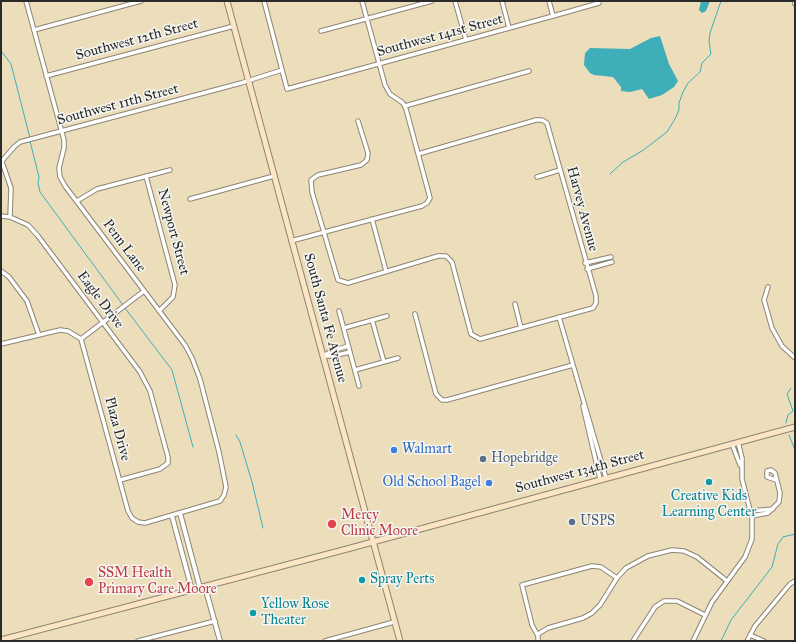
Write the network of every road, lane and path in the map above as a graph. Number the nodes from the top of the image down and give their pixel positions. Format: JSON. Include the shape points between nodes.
{"nodes":[{"id":1,"x":26,"y":1,"type":"edge"},
{"id":2,"x":141,"y":1,"type":"edge"},
{"id":3,"x":227,"y":1,"type":"edge"},
{"id":4,"x":264,"y":1,"type":"edge"},
{"id":5,"x":362,"y":1,"type":"edge"},
{"id":6,"x":432,"y":1,"type":"edge"},
{"id":7,"x":455,"y":1,"type":"edge"},
{"id":8,"x":502,"y":1,"type":"edge"},
{"id":9,"x":549,"y":1,"type":"edge"},
{"id":10,"x":599,"y":2,"type":"edge"},
{"id":11,"x":553,"y":16,"type":"junction"},
{"id":12,"x":367,"y":19,"type":"junction"},
{"id":13,"x":234,"y":26,"type":"junction"},
{"id":14,"x":509,"y":28,"type":"junction"},
{"id":15,"x":34,"y":30,"type":"junction"},
{"id":16,"x":321,"y":31,"type":"dead end"},
{"id":17,"x":466,"y":40,"type":"junction"},
{"id":18,"x":379,"y":64,"type":"junction"},
{"id":19,"x":282,"y":70,"type":"junction"},
{"id":20,"x":529,"y":71,"type":"dead end"},
{"id":21,"x":46,"y":76,"type":"junction"},
{"id":22,"x":249,"y":80,"type":"junction"},
{"id":23,"x":405,"y":106,"type":"junction"},
{"id":24,"x":358,"y":121,"type":"dead end"},
{"id":25,"x":61,"y":132,"type":"junction"},
{"id":26,"x":418,"y":154,"type":"junction"},
{"id":27,"x":2,"y":162,"type":"edge"},
{"id":28,"x":170,"y":170,"type":"dead end"},
{"id":29,"x":560,"y":170,"type":"junction"},
{"id":30,"x":146,"y":176,"type":"junction"},
{"id":31,"x":274,"y":176,"type":"junction"},
{"id":32,"x":537,"y":177,"type":"dead end"},
{"id":33,"x":190,"y":199,"type":"dead end"},
{"id":34,"x":77,"y":201,"type":"junction"},
{"id":35,"x":1,"y":216,"type":"edge"},
{"id":36,"x":10,"y":217,"type":"junction"},
{"id":37,"x":372,"y":219,"type":"junction"},
{"id":38,"x":323,"y":232,"type":"junction"},
{"id":39,"x":291,"y":241,"type":"junction"},
{"id":40,"x":610,"y":256,"type":"dead end"},
{"id":41,"x":602,"y":259,"type":"junction"},
{"id":42,"x":612,"y":262,"type":"dead end"},
{"id":43,"x":586,"y":263,"type":"junction"},
{"id":44,"x":604,"y":264,"type":"junction"},
{"id":45,"x":587,"y":269,"type":"junction"},
{"id":46,"x":1,"y":271,"type":"edge"},
{"id":47,"x":386,"y":271,"type":"junction"},
{"id":48,"x":768,"y":287,"type":"dead end"},
{"id":49,"x":144,"y":291,"type":"junction"},
{"id":50,"x":515,"y":304,"type":"dead end"},
{"id":51,"x":159,"y":311,"type":"junction"},
{"id":52,"x":339,"y":311,"type":"dead end"},
{"id":53,"x":415,"y":314,"type":"dead end"},
{"id":54,"x":387,"y":316,"type":"dead end"},
{"id":55,"x":559,"y":317,"type":"junction"},
{"id":56,"x":372,"y":320,"type":"junction"},
{"id":57,"x":103,"y":322,"type":"junction"},
{"id":58,"x":344,"y":328,"type":"junction"},
{"id":59,"x":521,"y":328,"type":"junction"},
{"id":60,"x":39,"y":335,"type":"junction"},
{"id":61,"x":81,"y":339,"type":"junction"},
{"id":62,"x":1,"y":344,"type":"edge"},
{"id":63,"x":348,"y":346,"type":"junction"},
{"id":64,"x":350,"y":352,"type":"junction"},
{"id":65,"x":323,"y":356,"type":"junction"},
{"id":66,"x":398,"y":358,"type":"dead end"},
{"id":67,"x":795,"y":358,"type":"edge"},
{"id":68,"x":384,"y":362,"type":"junction"},
{"id":69,"x":573,"y":365,"type":"junction"},
{"id":70,"x":355,"y":370,"type":"junction"},
{"id":71,"x":359,"y":386,"type":"dead end"},
{"id":72,"x":795,"y":427,"type":"edge"},
{"id":73,"x":738,"y":442,"type":"junction"},
{"id":74,"x":732,"y":444,"type":"junction"},
{"id":75,"x":741,"y":466,"type":"junction"},
{"id":76,"x":603,"y":478,"type":"junction"},
{"id":77,"x":120,"y":480,"type":"junction"},
{"id":78,"x":776,"y":480,"type":"dead end"},
{"id":79,"x":773,"y":508,"type":"junction"},
{"id":80,"x":751,"y":511,"type":"junction"},
{"id":81,"x":180,"y":513,"type":"junction"},
{"id":82,"x":172,"y":516,"type":"junction"},
{"id":83,"x":752,"y":516,"type":"junction"},
{"id":84,"x":372,"y":542,"type":"junction"},
{"id":85,"x":617,"y":578,"type":"junction"},
{"id":86,"x":727,"y":581,"type":"junction"},
{"id":87,"x":795,"y":581,"type":"edge"},
{"id":88,"x":202,"y":588,"type":"junction"},
{"id":89,"x":192,"y":590,"type":"junction"},
{"id":90,"x":705,"y":615,"type":"junction"},
{"id":91,"x":215,"y":621,"type":"junction"},
{"id":92,"x":394,"y":622,"type":"junction"},
{"id":93,"x":538,"y":634,"type":"junction"},
{"id":94,"x":750,"y":635,"type":"junction"},
{"id":95,"x":2,"y":640,"type":"edge"},
{"id":96,"x":138,"y":641,"type":"edge"},
{"id":97,"x":220,"y":641,"type":"edge"},
{"id":98,"x":325,"y":641,"type":"edge"},
{"id":99,"x":400,"y":641,"type":"edge"},
{"id":100,"x":538,"y":641,"type":"edge"},
{"id":101,"x":633,"y":641,"type":"edge"},
{"id":102,"x":693,"y":641,"type":"edge"},
{"id":103,"x":748,"y":641,"type":"edge"},
{"id":104,"x":764,"y":641,"type":"edge"}],
"edges":[{"from":1,"to":15,"type":"street","name":"Penn Lane"},
{"from":2,"to":15,"type":"street"},
{"from":3,"to":13,"type":"main road","name":"South Santa Fe Avenue"},
{"from":4,"to":19,"type":"street"},
{"from":5,"to":12,"type":"street"},
{"from":6,"to":12,"type":"street"},
{"from":7,"to":17,"type":"street"},
{"from":8,"to":14,"type":"street"},
{"from":9,"to":11,"type":"street"},
{"from":10,"to":11,"type":"street","name":"Southwest 141st Street"},
{"from":11,"to":14,"type":"street","name":"Southwest 141st Street"},
{"from":12,"to":16,"type":"street"},
{"from":12,"to":18,"type":"street"},
{"from":13,"to":21,"type":"street","name":"Southwest 12th Street"},
{"from":13,"to":22,"type":"main road","name":"South Santa Fe Avenue"},
{"from":14,"to":17,"type":"street","name":"Southwest 141st Street"},
{"from":15,"to":21,"type":"street","name":"Penn Lane"},
{"from":17,"to":18,"type":"street","name":"Southwest 141st Street"},
{"from":18,"to":19,"type":"street","name":"Southwest 141st Street","via":[[287,89]]},
{"from":18,"to":23,"type":"street","via":[[386,89]]},
{"from":19,"to":22,"type":"street","name":"Southwest 11th Street"},
{"from":20,"to":23,"type":"street"},
{"from":21,"to":25,"type":"street","name":"Penn Lane"},
{"from":22,"to":25,"type":"street","name":"Southwest 11th Street"},
{"from":22,"to":31,"type":"main road","name":"South Santa Fe Avenue"},
{"from":23,"to":26,"type":"street"},
{"from":24,"to":38,"type":"street","via":[[368,153],[367,160],[361,165],[318,175],[311,180]]},
{"from":25,"to":27,"type":"street","name":"Southwest 11th Street","via":[[20,142]]},
{"from":25,"to":34,"type":"street","name":"Penn Lane","via":[[64,148],[59,172],[63,183]]},
{"from":26,"to":29,"type":"street","name":"Harvey Avenue","via":[[536,120],[544,120],[550,128]]},
{"from":26,"to":37,"type":"street","via":[[430,193],[429,201],[422,206]]},
{"from":27,"to":36,"type":"street","via":[[11,188]]},
{"from":28,"to":30,"type":"street"},
{"from":29,"to":32,"type":"street"},
{"from":29,"to":43,"type":"street","name":"Harvey Avenue"},
{"from":30,"to":34,"type":"street","via":[[97,189]]},
{"from":30,"to":51,"type":"street","name":"Newport Street","via":[[175,285],[173,298]]},
{"from":31,"to":33,"type":"street"},
{"from":31,"to":39,"type":"main road","name":"South Santa Fe Avenue"},
{"from":34,"to":49,"type":"street","name":"Penn Lane"},
{"from":35,"to":36,"type":"street"},
{"from":36,"to":57,"type":"street","name":"Eagle Drive","via":[[34,230]]},
{"from":37,"to":38,"type":"street"},
{"from":37,"to":47,"type":"street"},
{"from":38,"to":39,"type":"street"},
{"from":38,"to":47,"type":"street","via":[[335,275],[340,282],[348,283]]},
{"from":39,"to":65,"type":"main road","name":"South Santa Fe Avenue"},
{"from":40,"to":41,"type":"street"},
{"from":41,"to":43,"type":"street"},
{"from":41,"to":44,"type":"street"},
{"from":42,"to":44,"type":"street"},
{"from":43,"to":45,"type":"street","name":"Harvey Avenue"},
{"from":44,"to":45,"type":"street"},
{"from":45,"to":55,"type":"street","name":"Harvey Avenue","via":[[596,296],[595,305],[591,309]]},
{"from":46,"to":60,"type":"street","via":[[9,277],[27,301]]},
{"from":47,"to":59,"type":"street","via":[[446,256],[452,262],[474,337],[484,339]]},
{"from":48,"to":67,"type":"street","via":[[764,300],[772,328],[782,346]]},
{"from":49,"to":51,"type":"street","name":"Penn Lane"},
{"from":49,"to":57,"type":"street"},
{"from":50,"to":59,"type":"street"},
{"from":51,"to":81,"type":"street","name":"Penn Lane","via":[[188,350],[198,371],[218,444],[226,487],[223,498],[214,505]]},
{"from":52,"to":58,"type":"street"},
{"from":53,"to":69,"type":"street","via":[[436,394],[440,399],[448,400]]},
{"from":54,"to":56,"type":"street"},
{"from":55,"to":59,"type":"street"},
{"from":55,"to":69,"type":"street"},
{"from":56,"to":58,"type":"street"},
{"from":56,"to":68,"type":"street"},
{"from":57,"to":61,"type":"street"},
{"from":57,"to":77,"type":"street","name":"Eagle Drive","via":[[147,383],[168,457],[167,465],[160,469]]},
{"from":58,"to":63,"type":"street"},
{"from":60,"to":61,"type":"street","via":[[65,330]]},
{"from":60,"to":62,"type":"street"},
{"from":61,"to":77,"type":"street","name":"Plaza Drive"},
{"from":63,"to":64,"type":"street"},
{"from":63,"to":65,"type":"street","via":[[332,350]]},
{"from":64,"to":65,"type":"street"},
{"from":64,"to":70,"type":"street"},
{"from":65,"to":84,"type":"main road","name":"South Santa Fe Avenue"},
{"from":66,"to":68,"type":"street"},
{"from":68,"to":70,"type":"street"},
{"from":69,"to":76,"type":"street"},
{"from":70,"to":71,"type":"street"},
{"from":72,"to":73,"type":"main road","name":"Southwest 134th Street"},
{"from":73,"to":74,"type":"main road","name":"Southwest 134th Street"},
{"from":73,"to":75,"type":"street"},
{"from":74,"to":75,"type":"street"},
{"from":74,"to":76,"type":"main road","name":"Southwest 134th Street"},
{"from":75,"to":80,"type":"street"},
{"from":76,"to":84,"type":"main road","name":"Southwest 134th Street"},
{"from":77,"to":82,"type":"street","name":"Plaza Drive","via":[[128,511],[136,521],[145,523]]},
{"from":78,"to":79,"type":"street","via":[[780,498]]},
{"from":79,"to":80,"type":"street"},
{"from":79,"to":83,"type":"street","via":[[768,513]]},
{"from":80,"to":83,"type":"street"},
{"from":81,"to":82,"type":"street"},
{"from":81,"to":88,"type":"street"},
{"from":82,"to":89,"type":"street"},
{"from":83,"to":86,"type":"street","via":[[753,531],[748,552]]},
{"from":84,"to":88,"type":"main road","name":"Southwest 134th Street"},
{"from":84,"to":92,"type":"main road","name":"South Santa Fe Avenue"},
{"from":85,"to":86,"type":"street","via":[[638,560],[676,550],[693,554]]},
{"from":85,"to":93,"type":"street","via":[[592,613]]},
{"from":85,"to":93,"type":"street","via":[[602,567],[592,566],[522,585],[532,625]]},
{"from":86,"to":90,"type":"street"},
{"from":87,"to":94,"type":"street"},
{"from":88,"to":89,"type":"main road","name":"Southwest 134th Street"},
{"from":88,"to":91,"type":"street"},
{"from":89,"to":95,"type":"main road","name":"Southwest 134th Street"},
{"from":90,"to":101,"type":"street","via":[[677,601],[664,601],[655,607]]},
{"from":90,"to":102,"type":"street"},
{"from":91,"to":96,"type":"street"},
{"from":91,"to":97,"type":"street"},
{"from":92,"to":98,"type":"street"},
{"from":92,"to":99,"type":"main road","name":"South Santa Fe Avenue"},
{"from":93,"to":100,"type":"street"},
{"from":94,"to":103,"type":"street"},
{"from":94,"to":104,"type":"street"}]}
